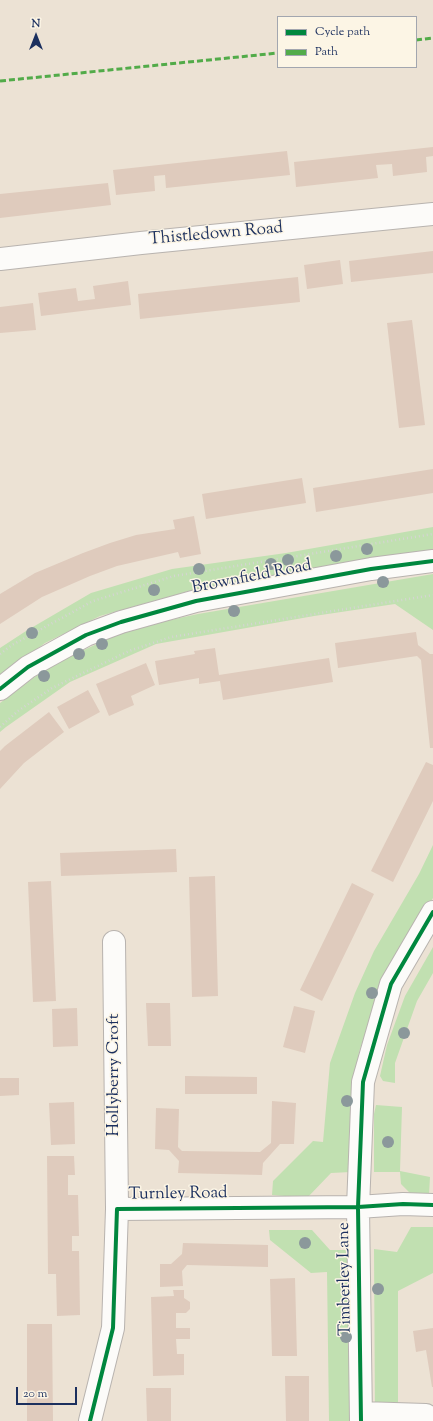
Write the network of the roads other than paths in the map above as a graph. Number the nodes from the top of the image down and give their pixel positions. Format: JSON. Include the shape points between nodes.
{"nodes":[{"id":1,"x":433,"y":214,"type":"edge"},
{"id":2,"x":0,"y":259,"type":"edge"},
{"id":3,"x":433,"y":561,"type":"edge"},
{"id":4,"x":0,"y":689,"type":"edge"},
{"id":5,"x":433,"y":912,"type":"edge"},
{"id":6,"x":114,"y":942,"type":"dead end"},
{"id":7,"x":433,"y":1205,"type":"edge"},
{"id":8,"x":358,"y":1207,"type":"junction"},
{"id":9,"x":116,"y":1209,"type":"junction"},
{"id":10,"x":426,"y":1414,"type":"dead end"},
{"id":11,"x":361,"y":1417,"type":"edge"},
{"id":12,"x":90,"y":1421,"type":"edge"}],
"edges":[{"from":1,"to":2,"type":"street","name":"Thistledown Road","via":[[141,242]]},
{"from":3,"to":4,"type":"street","name":"Brownfield Road","via":[[371,569],[196,602],[121,622],[86,635],[28,667]]},
{"from":5,"to":8,"type":"street","name":"Timberley Lane","via":[[391,984],[363,1082]]},
{"from":6,"to":9,"type":"street","name":"Hollyberry Croft"},
{"from":7,"to":8,"type":"street","name":"Turnley Road"},
{"from":8,"to":9,"type":"street","name":"Turnley Road"},
{"from":8,"to":11,"type":"street","name":"Timberley Lane"},
{"from":9,"to":12,"type":"street","name":"Turnley Road","via":[[113,1328]]},
{"from":10,"to":11,"type":"street"}]}
